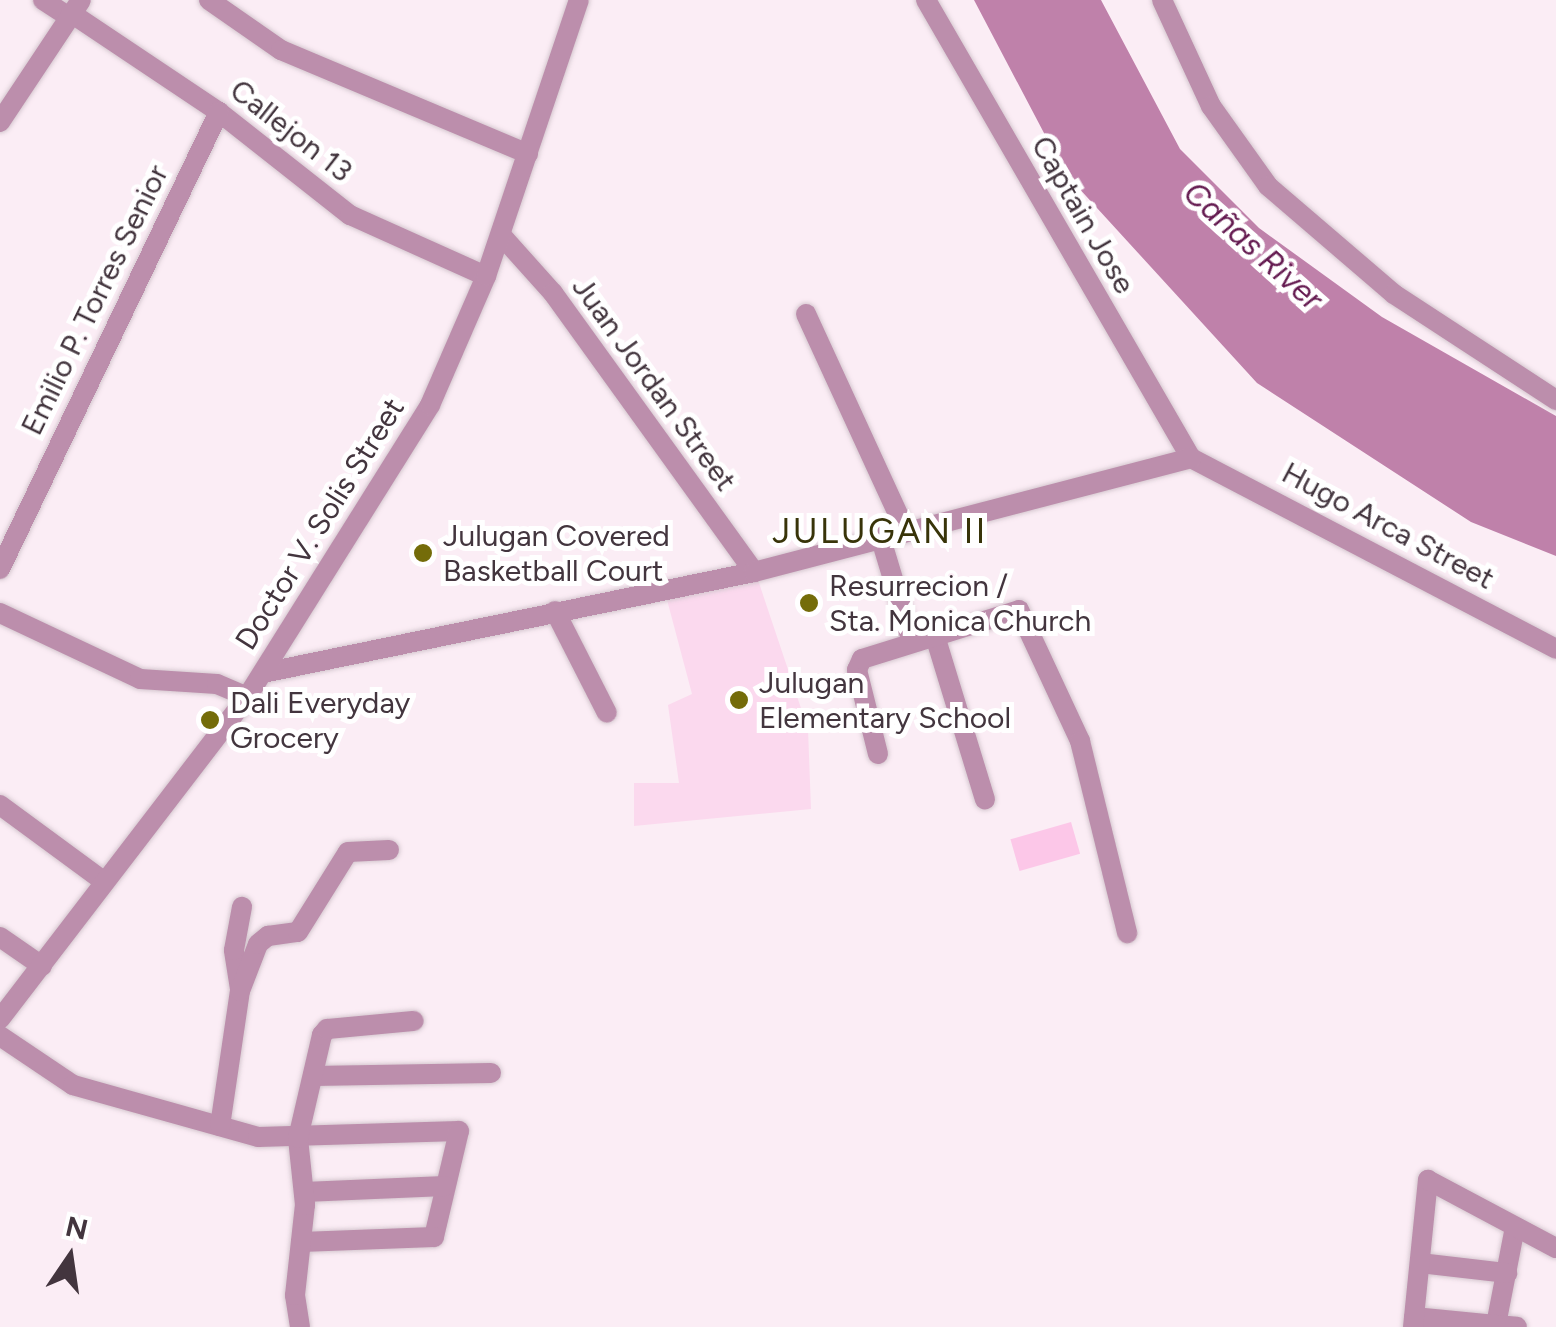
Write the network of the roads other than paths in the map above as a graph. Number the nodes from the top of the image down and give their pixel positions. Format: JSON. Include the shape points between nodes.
{"nodes":[{"id":1,"x":44,"y":0,"type":"edge"},
{"id":2,"x":210,"y":0,"type":"edge"},
{"id":3,"x":926,"y":0,"type":"edge"},
{"id":4,"x":1162,"y":0,"type":"edge"},
{"id":5,"x":577,"y":1,"type":"edge"},
{"id":6,"x":73,"y":10,"type":"edge"},
{"id":7,"x":219,"y":112,"type":"junction"},
{"id":8,"x":0,"y":122,"type":"edge"},
{"id":9,"x":528,"y":154,"type":"junction"},
{"id":10,"x":501,"y":234,"type":"junction"},
{"id":11,"x":486,"y":276,"type":"junction"},
{"id":12,"x":806,"y":314,"type":"dead end"},
{"id":13,"x":1556,"y":400,"type":"edge"},
{"id":14,"x":1191,"y":458,"type":"junction"},
{"id":15,"x":904,"y":529,"type":"junction"},
{"id":16,"x":880,"y":536,"type":"junction"},
{"id":17,"x":0,"y":569,"type":"edge"},
{"id":18,"x":754,"y":572,"type":"junction"},
{"id":19,"x":556,"y":611,"type":"junction"},
{"id":20,"x":0,"y":612,"type":"edge"},
{"id":21,"x":935,"y":636,"type":"junction"},
{"id":22,"x":912,"y":642,"type":"junction"},
{"id":23,"x":1556,"y":649,"type":"edge"},
{"id":24,"x":263,"y":673,"type":"junction"},
{"id":25,"x":247,"y":697,"type":"junction"},
{"id":26,"x":608,"y":713,"type":"dead end"},
{"id":27,"x":878,"y":754,"type":"dead end"},
{"id":28,"x":985,"y":800,"type":"dead end"},
{"id":29,"x":0,"y":805,"type":"edge"},
{"id":30,"x":389,"y":850,"type":"dead end"},
{"id":31,"x":102,"y":880,"type":"junction"},
{"id":32,"x":242,"y":907,"type":"dead end"},
{"id":33,"x":1128,"y":933,"type":"dead end"},
{"id":34,"x":0,"y":937,"type":"edge"},
{"id":35,"x":42,"y":966,"type":"junction"},
{"id":36,"x":240,"y":991,"type":"junction"},
{"id":37,"x":0,"y":1019,"type":"edge"},
{"id":38,"x":414,"y":1021,"type":"dead end"},
{"id":39,"x":0,"y":1036,"type":"edge"},
{"id":40,"x":491,"y":1074,"type":"dead end"},
{"id":41,"x":312,"y":1076,"type":"junction"},
{"id":42,"x":220,"y":1126,"type":"junction"},
{"id":43,"x":298,"y":1138,"type":"junction"},
{"id":44,"x":446,"y":1186,"type":"junction"},
{"id":45,"x":304,"y":1192,"type":"junction"},
{"id":46,"x":1515,"y":1226,"type":"junction"},
{"id":47,"x":301,"y":1242,"type":"junction"},
{"id":48,"x":1556,"y":1248,"type":"edge"},
{"id":49,"x":1420,"y":1263,"type":"junction"},
{"id":50,"x":1506,"y":1273,"type":"junction"},
{"id":51,"x":1414,"y":1322,"type":"edge"},
{"id":52,"x":1507,"y":1326,"type":"edge"},
{"id":53,"x":300,"y":1327,"type":"edge"}],
"edges":[{"from":1,"to":6,"type":"street","name":"Callejon 13"},
{"from":2,"to":9,"type":"street","via":[[280,50]]},
{"from":3,"to":14,"type":"street","name":"Captain Jose"},
{"from":4,"to":13,"type":"street","via":[[1211,106],[1268,186],[1394,294]]},
{"from":5,"to":9,"type":"street","name":"Doctor V. Solis Street"},
{"from":6,"to":7,"type":"street","name":"Callejon 13"},
{"from":6,"to":8,"type":"street"},
{"from":7,"to":11,"type":"street","name":"Callejon 13","via":[[350,215]]},
{"from":7,"to":17,"type":"street","name":"Emilio P. Torres Senior"},
{"from":9,"to":10,"type":"street","name":"Doctor V. Solis Street"},
{"from":10,"to":11,"type":"street","name":"Doctor V. Solis Street"},
{"from":10,"to":18,"type":"street","name":"Juan Jordan Street","via":[[553,293]]},
{"from":11,"to":24,"type":"street","name":"Doctor V. Solis Street","via":[[430,406]]},
{"from":12,"to":15,"type":"street"},
{"from":14,"to":15,"type":"street"},
{"from":14,"to":23,"type":"street","name":"Hugo Arca Street"},
{"from":15,"to":16,"type":"street"},
{"from":16,"to":18,"type":"street"},
{"from":16,"to":22,"type":"street"},
{"from":18,"to":19,"type":"street"},
{"from":19,"to":24,"type":"street"},
{"from":19,"to":26,"type":"street"},
{"from":20,"to":25,"type":"street","via":[[140,679],[216,684]]},
{"from":21,"to":22,"type":"street"},
{"from":21,"to":28,"type":"street"},
{"from":21,"to":33,"type":"street","via":[[1019,610],[1080,741]]},
{"from":22,"to":27,"type":"street","via":[[858,664]]},
{"from":24,"to":25,"type":"street","name":"Doctor V. Solis Street"},
{"from":25,"to":31,"type":"street","name":"Doctor V. Solis Street"},
{"from":29,"to":31,"type":"street"},
{"from":30,"to":36,"type":"street","via":[[348,852],[298,932],[258,944]]},
{"from":31,"to":35,"type":"street","name":"Doctor V. Solis Street"},
{"from":32,"to":36,"type":"street","via":[[234,950]]},
{"from":34,"to":35,"type":"street"},
{"from":35,"to":37,"type":"street","name":"Doctor V. Solis Street"},
{"from":36,"to":42,"type":"street"},
{"from":38,"to":41,"type":"street","via":[[327,1029]]},
{"from":39,"to":42,"type":"street","via":[[73,1086]]},
{"from":40,"to":41,"type":"street"},
{"from":41,"to":43,"type":"street"},
{"from":42,"to":43,"type":"street","via":[[258,1137]]},
{"from":43,"to":44,"type":"street","via":[[457,1129]]},
{"from":43,"to":45,"type":"street"},
{"from":44,"to":45,"type":"street"},
{"from":44,"to":47,"type":"street","via":[[434,1237]]},
{"from":45,"to":47,"type":"street"},
{"from":46,"to":48,"type":"street"},
{"from":46,"to":49,"type":"street","via":[[1428,1180]]},
{"from":46,"to":50,"type":"street"},
{"from":47,"to":53,"type":"street","via":[[295,1294]]},
{"from":49,"to":50,"type":"street"},
{"from":49,"to":51,"type":"street"},
{"from":50,"to":52,"type":"street"},
{"from":51,"to":52,"type":"street"}]}
